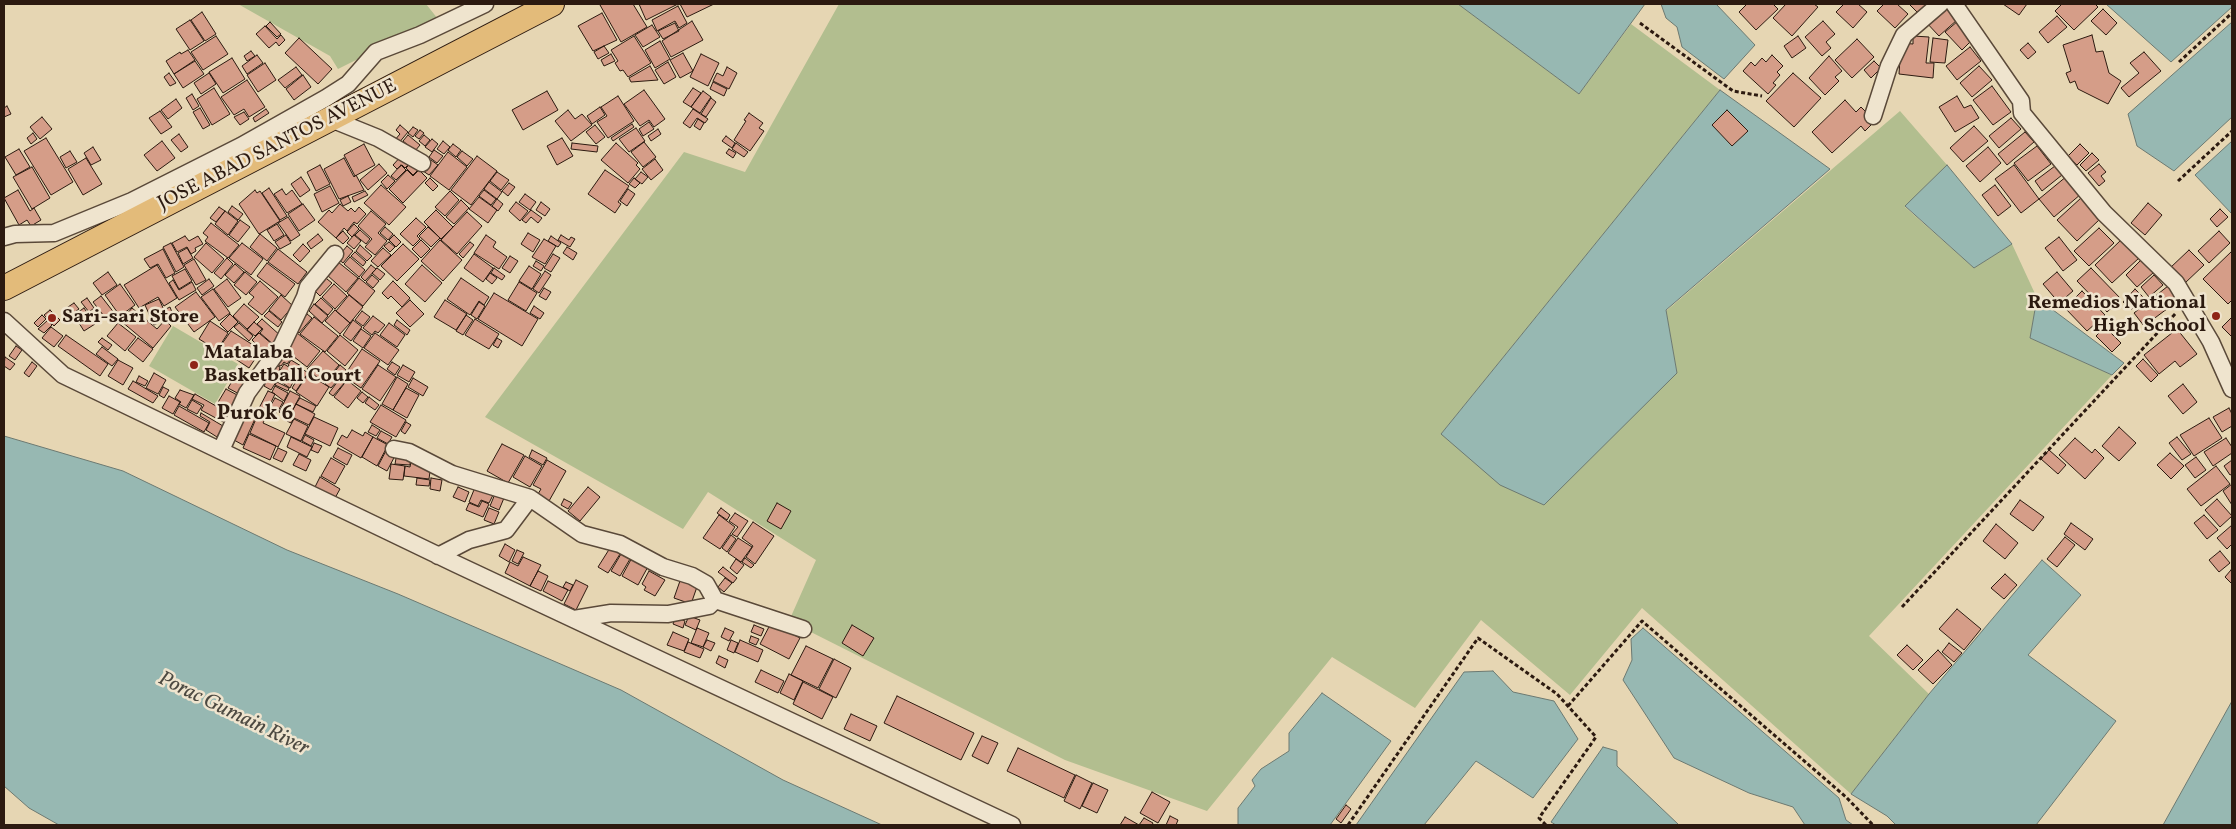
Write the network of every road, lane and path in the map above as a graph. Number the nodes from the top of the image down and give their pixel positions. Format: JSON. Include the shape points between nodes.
{"nodes":[{"id":1,"x":485,"y":4,"type":"edge"},
{"id":2,"x":1940,"y":4,"type":"edge"},
{"id":3,"x":1954,"y":4,"type":"edge"},
{"id":4,"x":539,"y":7,"type":"edge"},
{"id":5,"x":2232,"y":13,"type":"edge"},
{"id":6,"x":1640,"y":24,"type":"dead end"},
{"id":7,"x":2179,"y":62,"type":"dead end"},
{"id":8,"x":1762,"y":96,"type":"dead end"},
{"id":9,"x":1873,"y":116,"type":"dead end"},
{"id":10,"x":331,"y":118,"type":"junction"},
{"id":11,"x":2232,"y":131,"type":"edge"},
{"id":12,"x":422,"y":163,"type":"dead end"},
{"id":13,"x":2178,"y":182,"type":"dead end"},
{"id":14,"x":4,"y":237,"type":"edge"},
{"id":15,"x":334,"y":254,"type":"dead end"},
{"id":16,"x":4,"y":288,"type":"edge"},
{"id":17,"x":2186,"y":301,"type":"junction"},
{"id":18,"x":4,"y":321,"type":"edge"},
{"id":19,"x":2232,"y":388,"type":"edge"},
{"id":20,"x":394,"y":449,"type":"dead end"},
{"id":21,"x":221,"y":450,"type":"junction"},
{"id":22,"x":530,"y":498,"type":"junction"},
{"id":23,"x":438,"y":556,"type":"junction"},
{"id":24,"x":715,"y":600,"type":"junction"},
{"id":25,"x":1902,"y":607,"type":"dead end"},
{"id":26,"x":574,"y":620,"type":"junction"},
{"id":27,"x":803,"y":629,"type":"dead end"},
{"id":28,"x":1568,"y":706,"type":"junction"},
{"id":29,"x":1012,"y":825,"type":"edge"},
{"id":30,"x":1348,"y":825,"type":"edge"},
{"id":31,"x":1546,"y":825,"type":"edge"},
{"id":32,"x":1873,"y":825,"type":"edge"}],
"edges":[{"from":1,"to":14,"type":"street","via":[[376,52],[348,84],[326,98],[241,146],[132,201],[54,233]]},
{"from":2,"to":9,"type":"street","via":[[1904,35],[1889,66]]},
{"from":3,"to":17,"type":"street","via":[[2021,101],[2022,113],[2104,213],[2176,283]]},
{"from":4,"to":10,"type":"highway","name":"JOSE ABAD SANTOS AVENUE"},
{"from":5,"to":7,"type":"path"},
{"from":6,"to":8,"type":"path","via":[[1733,91]]},
{"from":10,"to":12,"type":"street","via":[[378,138]]},
{"from":10,"to":16,"type":"highway","name":"JOSE ABAD SANTOS AVENUE"},
{"from":11,"to":13,"type":"path"},
{"from":15,"to":21,"type":"street","via":[[308,287],[282,345],[247,393]]},
{"from":17,"to":19,"type":"street","via":[[2211,342]]},
{"from":17,"to":25,"type":"path"},
{"from":18,"to":21,"type":"street","via":[[63,375]]},
{"from":20,"to":22,"type":"street","via":[[409,452],[452,474]]},
{"from":21,"to":23,"type":"street"},
{"from":22,"to":23,"type":"street","via":[[506,530],[469,540]]},
{"from":22,"to":24,"type":"street","via":[[582,534],[620,544],[663,567],[692,576],[706,584]]},
{"from":23,"to":26,"type":"street"},
{"from":24,"to":26,"type":"street","via":[[709,606],[668,614],[611,613]]},
{"from":24,"to":27,"type":"street"},
{"from":26,"to":29,"type":"street"},
{"from":28,"to":30,"type":"path","via":[[1557,694],[1478,638]]},
{"from":28,"to":31,"type":"path","via":[[1596,737],[1538,818]]},
{"from":28,"to":32,"type":"path","via":[[1642,621],[1846,797]]}]}
